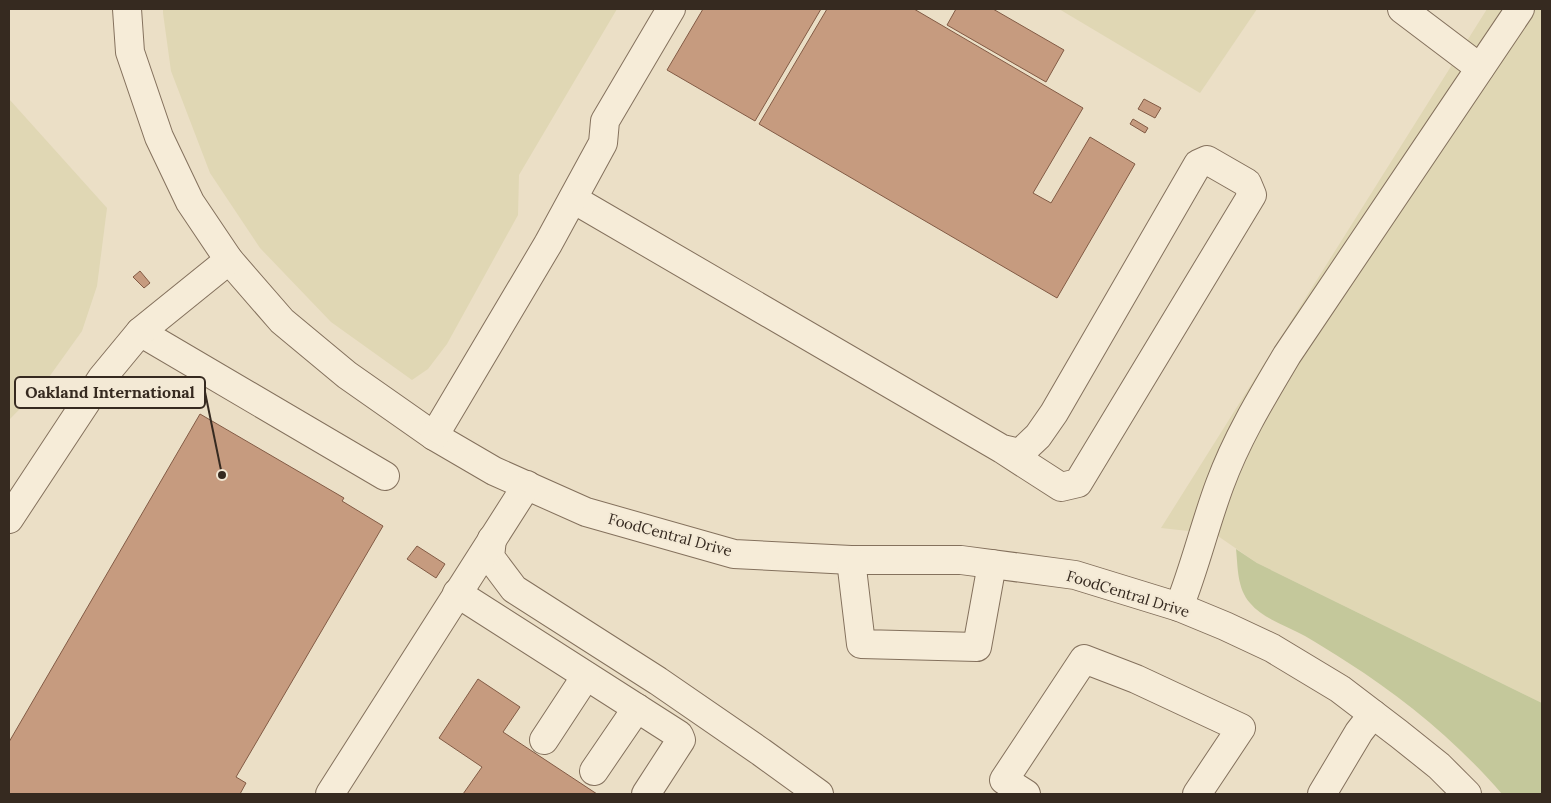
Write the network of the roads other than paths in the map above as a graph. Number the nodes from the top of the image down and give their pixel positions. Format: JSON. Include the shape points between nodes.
{"nodes":[{"id":1,"x":127,"y":9,"type":"edge"},
{"id":2,"x":671,"y":9,"type":"edge"},
{"id":3,"x":1402,"y":9,"type":"edge"},
{"id":4,"x":1520,"y":9,"type":"edge"},
{"id":5,"x":1480,"y":68,"type":"junction"},
{"id":6,"x":573,"y":199,"type":"junction"},
{"id":7,"x":229,"y":260,"type":"junction"},
{"id":8,"x":140,"y":332,"type":"junction"},
{"id":9,"x":434,"y":436,"type":"junction"},
{"id":10,"x":1002,"y":449,"type":"junction"},
{"id":11,"x":386,"y":476,"type":"dead end"},
{"id":12,"x":527,"y":485,"type":"junction"},
{"id":13,"x":9,"y":519,"type":"edge"},
{"id":14,"x":492,"y":539,"type":"junction"},
{"id":15,"x":851,"y":560,"type":"junction"},
{"id":16,"x":992,"y":564,"type":"junction"},
{"id":17,"x":457,"y":593,"type":"junction"},
{"id":18,"x":1179,"y":607,"type":"junction"},
{"id":19,"x":586,"y":676,"type":"junction"},
{"id":20,"x":637,"y":708,"type":"junction"},
{"id":21,"x":1373,"y":714,"type":"junction"},
{"id":22,"x":544,"y":740,"type":"dead end"},
{"id":23,"x":594,"y":771,"type":"dead end"},
{"id":24,"x":330,"y":794,"type":"edge"},
{"id":25,"x":646,"y":794,"type":"edge"},
{"id":26,"x":819,"y":794,"type":"edge"},
{"id":27,"x":1026,"y":794,"type":"edge"},
{"id":28,"x":1197,"y":794,"type":"edge"},
{"id":29,"x":1322,"y":794,"type":"edge"},
{"id":30,"x":1467,"y":794,"type":"edge"}],
"edges":[{"from":1,"to":7,"type":"street","name":"FoodCentral Drive","via":[[130,52],[159,137],[190,202]]},
{"from":2,"to":6,"type":"street","via":[[605,121],[603,143]]},
{"from":3,"to":5,"type":"street"},
{"from":4,"to":5,"type":"street"},
{"from":5,"to":18,"type":"street","via":[[1287,355],[1254,411],[1220,484]]},
{"from":6,"to":9,"type":"street"},
{"from":6,"to":10,"type":"street"},
{"from":7,"to":8,"type":"street"},
{"from":7,"to":9,"type":"street","name":"FoodCentral Drive","via":[[282,321],[347,375]]},
{"from":8,"to":11,"type":"street"},
{"from":8,"to":13,"type":"street","via":[[102,378]]},
{"from":9,"to":12,"type":"street","name":"FoodCentral Drive","via":[[494,471]]},
{"from":10,"to":10,"type":"street","via":[[1061,487],[1078,483],[1252,195],[1247,183],[1207,160],[1198,164],[1054,413],[1038,436],[1020,453]]},
{"from":12,"to":14,"type":"street"},
{"from":12,"to":15,"type":"street","name":"FoodCentral Drive","via":[[586,512],[734,554]]},
{"from":14,"to":17,"type":"street"},
{"from":14,"to":26,"type":"street","via":[[490,557],[514,589],[666,687]]},
{"from":15,"to":16,"type":"street","name":"FoodCentral Drive","via":[[961,560]]},
{"from":15,"to":16,"type":"street","via":[[861,644],[977,646]]},
{"from":16,"to":18,"type":"street","name":"FoodCentral Drive","via":[[1075,576]]},
{"from":17,"to":19,"type":"street"},
{"from":17,"to":24,"type":"street"},
{"from":18,"to":21,"type":"street","name":"FoodCentral Drive","via":[[1272,648],[1340,689]]},
{"from":19,"to":20,"type":"street"},
{"from":19,"to":22,"type":"street"},
{"from":20,"to":23,"type":"street"},
{"from":20,"to":25,"type":"street","via":[[679,735],[681,740]]},
{"from":21,"to":29,"type":"street"},
{"from":21,"to":30,"type":"street","name":"FoodCentral Drive","via":[[1439,766]]},
{"from":27,"to":28,"type":"street","via":[[1004,780],[1084,659],[1136,679],[1241,728]]}]}
